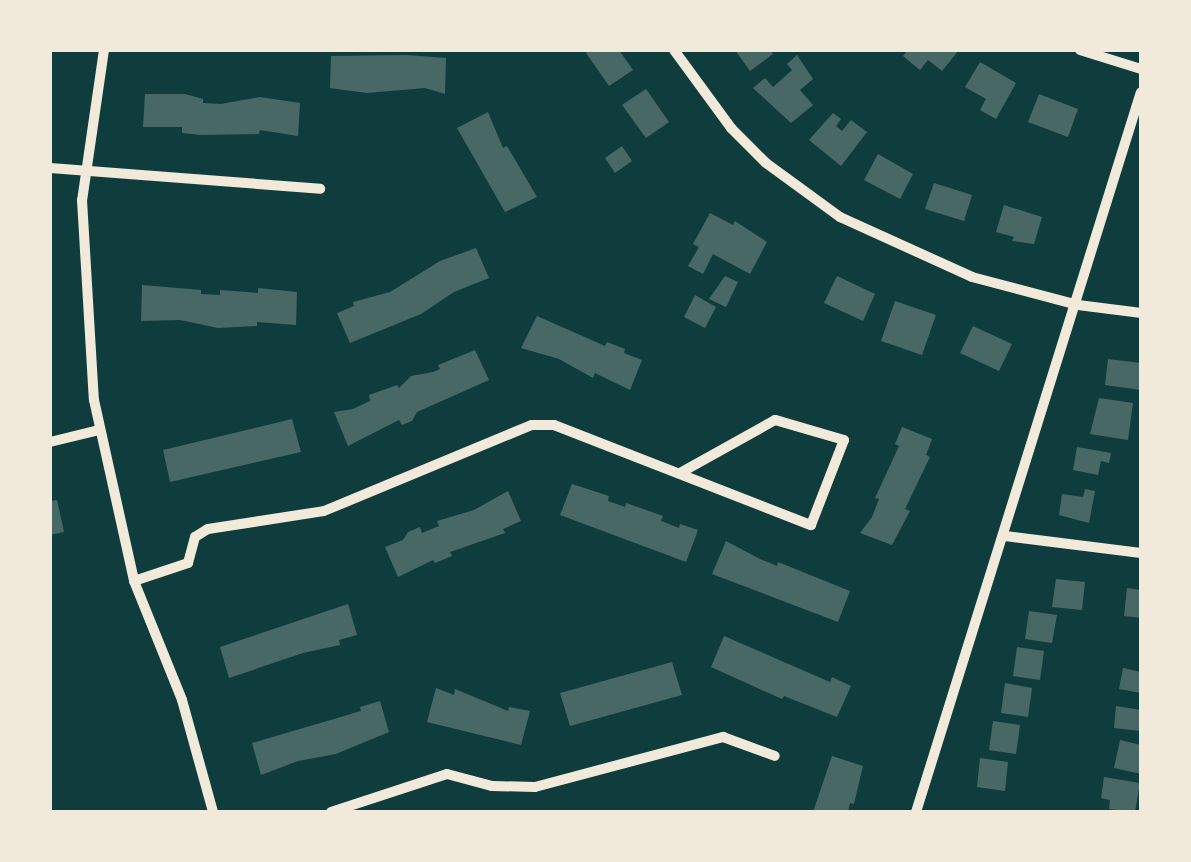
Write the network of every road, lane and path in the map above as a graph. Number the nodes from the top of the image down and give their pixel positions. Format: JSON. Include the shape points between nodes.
{"nodes":[{"id":1,"x":104,"y":50,"type":"edge"},
{"id":2,"x":674,"y":50,"type":"edge"},
{"id":3,"x":1080,"y":50,"type":"edge"},
{"id":4,"x":1141,"y":69,"type":"edge"},
{"id":5,"x":1141,"y":92,"type":"edge"},
{"id":6,"x":50,"y":168,"type":"edge"},
{"id":7,"x":84,"y":168,"type":"junction"},
{"id":8,"x":320,"y":190,"type":"dead end"},
{"id":9,"x":1078,"y":305,"type":"junction"},
{"id":10,"x":1141,"y":313,"type":"edge"},
{"id":11,"x":99,"y":430,"type":"junction"},
{"id":12,"x":50,"y":442,"type":"edge"},
{"id":13,"x":682,"y":472,"type":"junction"},
{"id":14,"x":1005,"y":536,"type":"junction"},
{"id":15,"x":1141,"y":553,"type":"edge"},
{"id":16,"x":134,"y":581,"type":"junction"},
{"id":17,"x":774,"y":756,"type":"dead end"},
{"id":18,"x":213,"y":812,"type":"edge"},
{"id":19,"x":331,"y":812,"type":"edge"},
{"id":20,"x":916,"y":812,"type":"edge"}],
"edges":[{"from":1,"to":7,"type":"street"},
{"from":2,"to":9,"type":"street","via":[[731,128],[840,217],[972,277]]},
{"from":3,"to":4,"type":"street"},
{"from":5,"to":9,"type":"street"},
{"from":6,"to":7,"type":"street"},
{"from":7,"to":8,"type":"street"},
{"from":7,"to":11,"type":"street","via":[[88,353]]},
{"from":9,"to":10,"type":"street"},
{"from":9,"to":14,"type":"street"},
{"from":11,"to":12,"type":"street"},
{"from":11,"to":16,"type":"street"},
{"from":13,"to":13,"type":"street","via":[[811,525],[844,440],[776,420]]},
{"from":13,"to":16,"type":"street","via":[[554,425],[532,425],[324,511],[208,529],[195,537],[188,563]]},
{"from":14,"to":15,"type":"street"},
{"from":14,"to":20,"type":"street"},
{"from":16,"to":18,"type":"street","via":[[182,700]]},
{"from":17,"to":19,"type":"street","via":[[723,737],[535,787],[492,786],[447,774]]}]}
